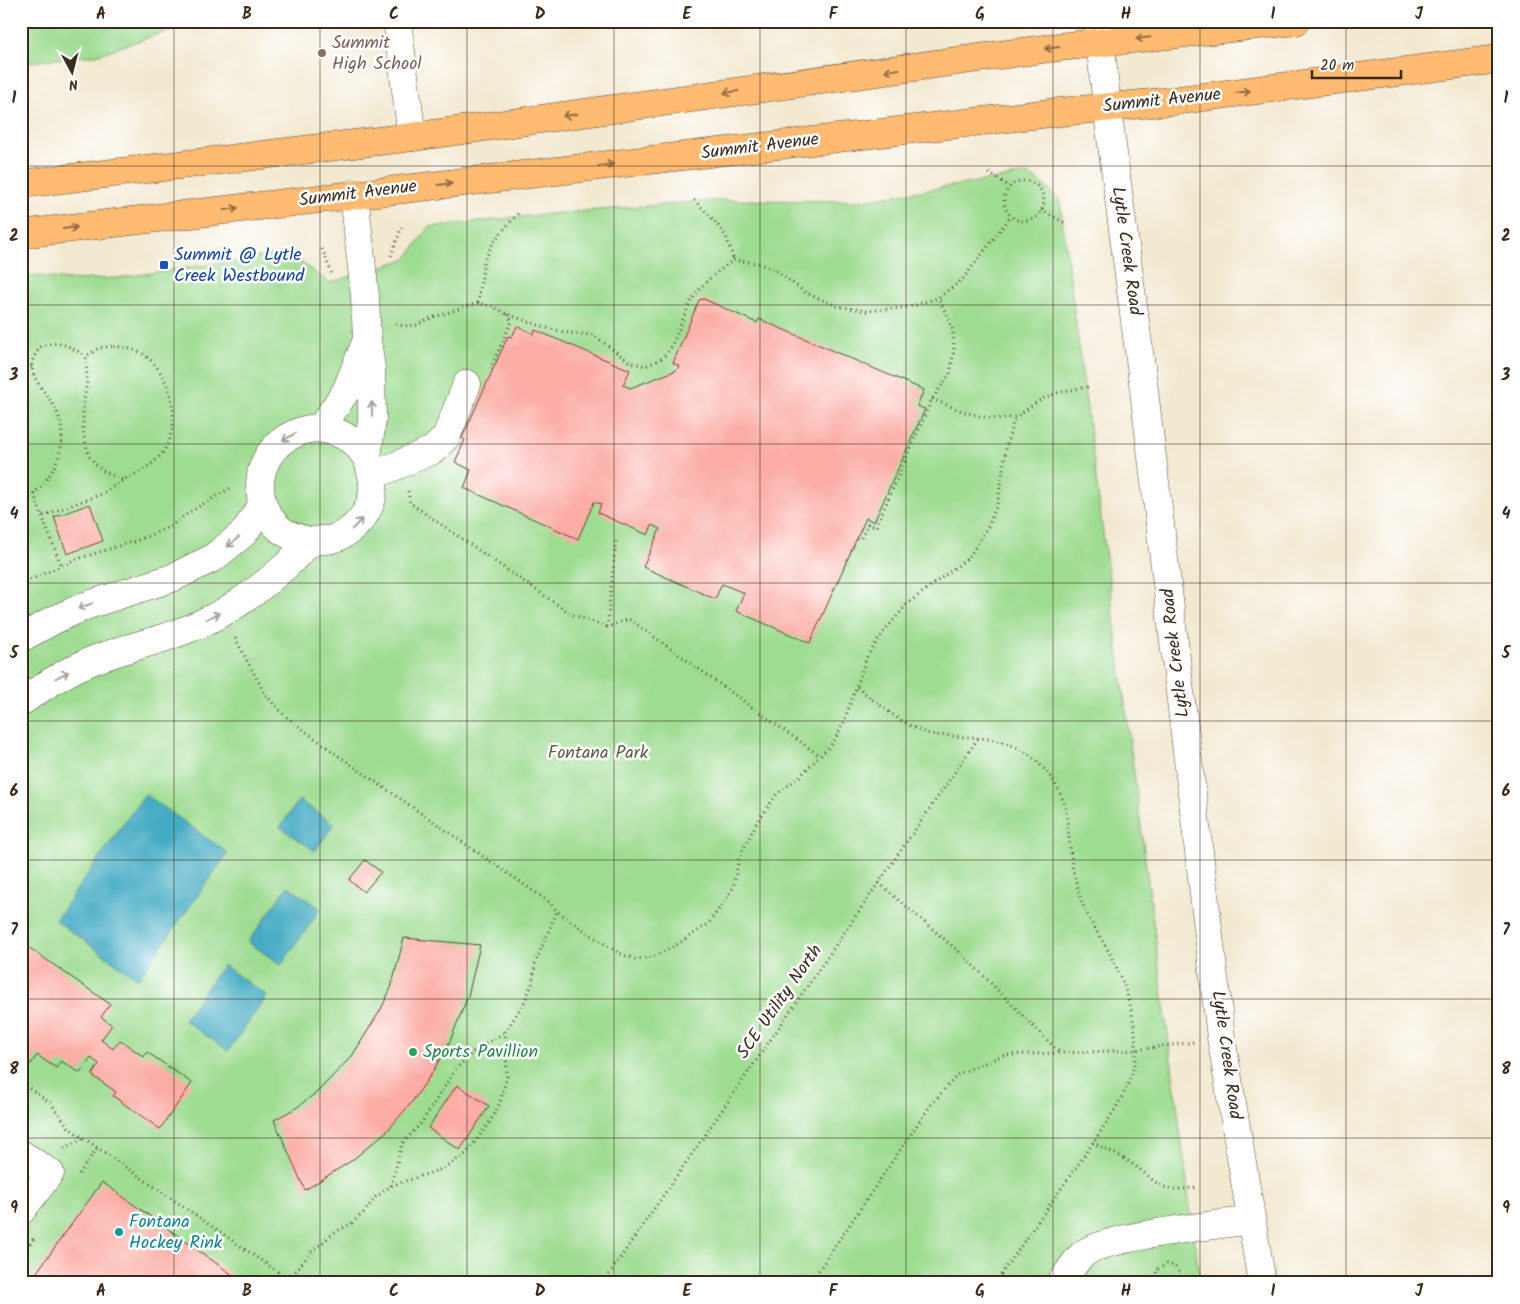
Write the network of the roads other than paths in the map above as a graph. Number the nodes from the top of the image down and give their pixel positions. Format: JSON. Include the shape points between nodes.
{"nodes":[{"id":1,"x":397,"y":21,"type":"edge"},
{"id":2,"x":1296,"y":21,"type":"edge"},
{"id":3,"x":1100,"y":32,"type":"edge"},
{"id":4,"x":1499,"y":59,"type":"edge"},
{"id":5,"x":1107,"y":106,"type":"junction"},
{"id":6,"x":412,"y":137,"type":"junction"},
{"id":7,"x":21,"y":184,"type":"edge"},
{"id":8,"x":354,"y":194,"type":"junction"},
{"id":9,"x":21,"y":234,"type":"edge"},
{"id":10,"x":367,"y":340,"type":"junction"},
{"id":11,"x":467,"y":384,"type":"dead end"},
{"id":12,"x":321,"y":428,"type":"junction"},
{"id":13,"x":370,"y":467,"type":"junction"},
{"id":14,"x":262,"y":504,"type":"junction"},
{"id":15,"x":313,"y":542,"type":"junction"},
{"id":16,"x":21,"y":638,"type":"edge"},
{"id":17,"x":21,"y":702,"type":"edge"},
{"id":18,"x":21,"y":1154,"type":"edge"},
{"id":19,"x":21,"y":1211,"type":"edge"},
{"id":20,"x":1251,"y":1220,"type":"junction"},
{"id":21,"x":1061,"y":1283,"type":"edge"},
{"id":22,"x":1262,"y":1283,"type":"edge"}],
"edges":[{"from":1,"to":6,"type":"street"},
{"from":2,"to":3,"type":"main road","one_way":true},
{"from":3,"to":5,"type":"street","name":"Lytle Creek Road"},
{"from":3,"to":6,"type":"main road","one_way":true,"via":[[1050,48]]},
{"from":5,"to":4,"type":"main road","name":"Summit Avenue","one_way":true},
{"from":8,"to":5,"type":"main road","name":"Summit Avenue","one_way":true},
{"from":5,"to":20,"type":"street","name":"Lytle Creek Road","via":[[1221,1037]]},
{"from":6,"to":7,"type":"main road"},
{"from":9,"to":8,"type":"main road","name":"Summit Avenue","one_way":true},
{"from":8,"to":10,"type":"street"},
{"from":10,"to":12,"type":"street","via":[[346,391]]},
{"from":13,"to":10,"type":"street","one_way":true,"via":[[371,368]]},
{"from":11,"to":13,"type":"street","via":[[446,437],[433,450]]},
{"from":12,"to":13,"type":"street","via":[[340,433],[355,443]]},
{"from":12,"to":14,"type":"street","one_way":true,"via":[[302,430],[271,450],[262,467],[259,485]]},
{"from":15,"to":13,"type":"street","one_way":true,"via":[[332,539],[350,530],[364,516],[374,487]]},
{"from":14,"to":15,"type":"street","via":[[282,530]]},
{"from":14,"to":16,"type":"street","one_way":true,"via":[[244,533],[212,558],[172,578],[85,606]]},
{"from":17,"to":15,"type":"street","one_way":true,"via":[[50,681],[83,664],[170,636],[228,610]]},
{"from":18,"to":19,"type":"street","via":[[50,1173]]},
{"from":20,"to":21,"type":"street","via":[[1102,1244],[1082,1254]]},
{"from":20,"to":22,"type":"street","name":"Lytle Creek Road"}]}
